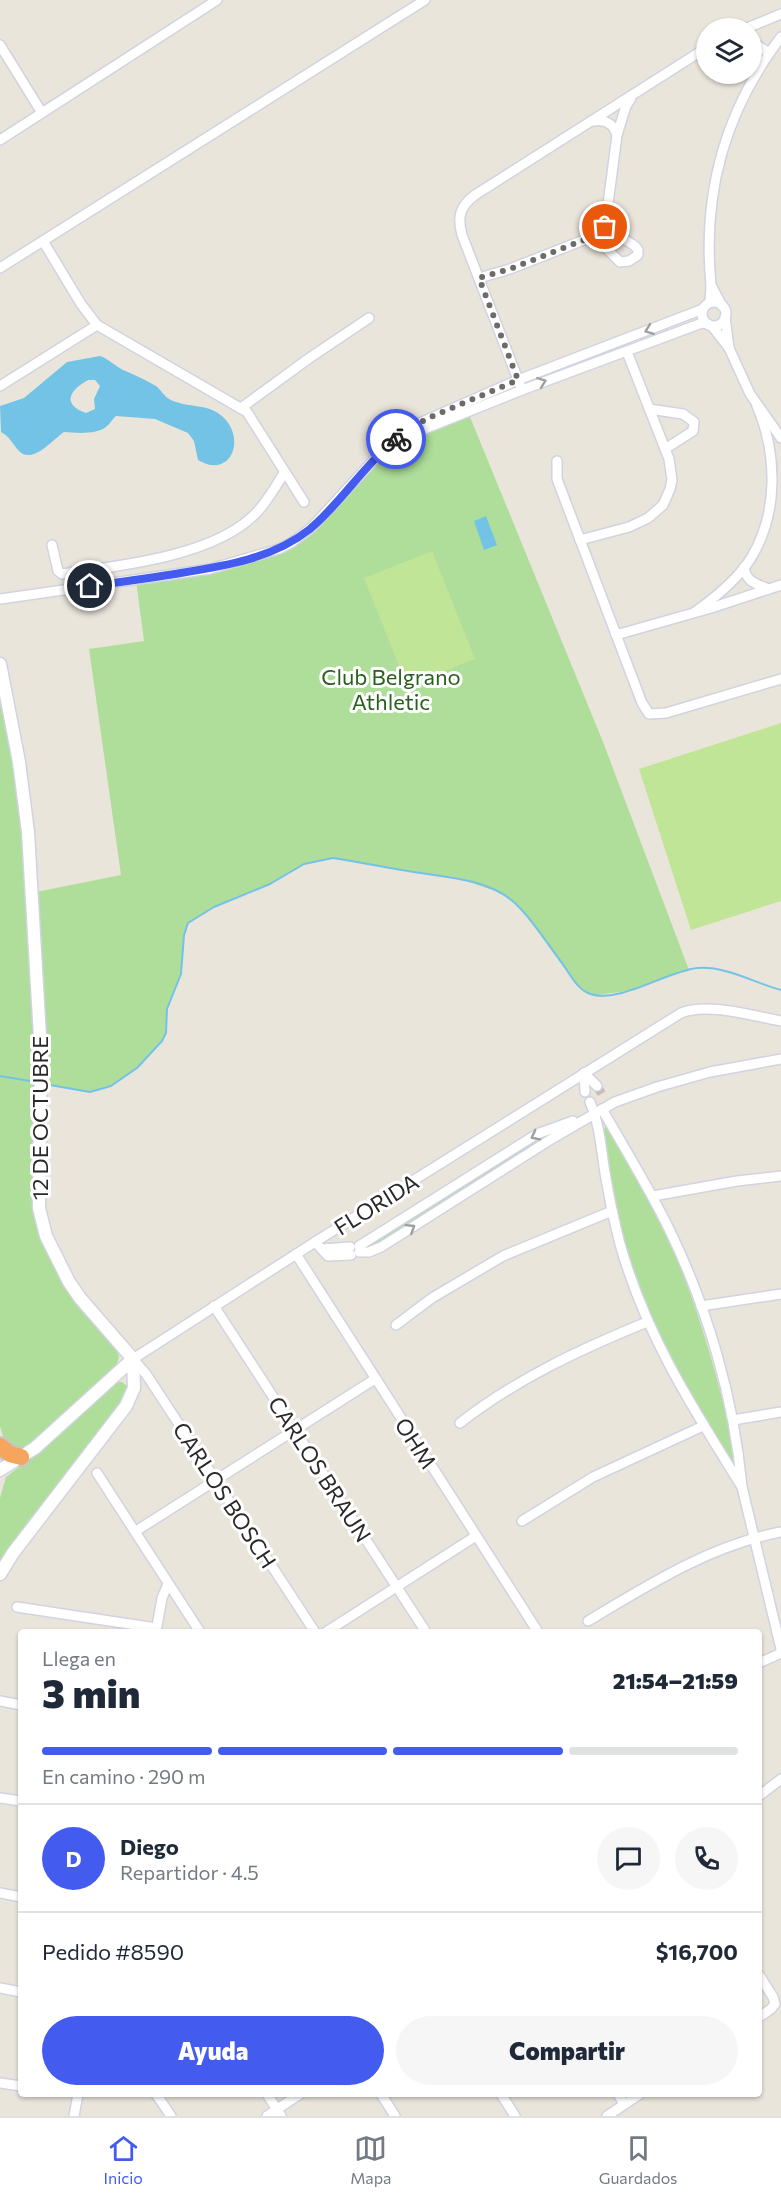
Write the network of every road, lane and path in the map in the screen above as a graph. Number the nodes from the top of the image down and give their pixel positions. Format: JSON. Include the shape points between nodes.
{"nodes":[{"id":1,"x":217,"y":0,"type":"edge"},
{"id":2,"x":425,"y":0,"type":"edge"},
{"id":3,"x":781,"y":14,"type":"edge"},
{"id":4,"x":762,"y":22,"type":"edge"},
{"id":5,"x":781,"y":37,"type":"edge"},
{"id":6,"x":0,"y":45,"type":"edge"},
{"id":7,"x":762,"y":48,"type":"edge"},
{"id":8,"x":769,"y":53,"type":"junction"},
{"id":9,"x":696,"y":54,"type":"edge"},
{"id":10,"x":633,"y":95,"type":"junction"},
{"id":11,"x":42,"y":113,"type":"junction"},
{"id":12,"x":591,"y":122,"type":"junction"},
{"id":13,"x":617,"y":135,"type":"junction"},
{"id":14,"x":0,"y":140,"type":"edge"},
{"id":15,"x":607,"y":223,"type":"junction"},
{"id":16,"x":594,"y":236,"type":"junction"},
{"id":17,"x":43,"y":241,"type":"junction"},
{"id":18,"x":0,"y":268,"type":"edge"},
{"id":19,"x":479,"y":278,"type":"junction"},
{"id":20,"x":711,"y":285,"type":"junction"},
{"id":21,"x":707,"y":306,"type":"junction"},
{"id":22,"x":722,"y":306,"type":"junction"},
{"id":23,"x":725,"y":317,"type":"junction"},
{"id":24,"x":369,"y":318,"type":"dead end"},
{"id":25,"x":97,"y":325,"type":"junction"},
{"id":26,"x":710,"y":325,"type":"junction"},
{"id":27,"x":729,"y":348,"type":"junction"},
{"id":28,"x":627,"y":352,"type":"junction"},
{"id":29,"x":518,"y":380,"type":"junction"},
{"id":30,"x":0,"y":386,"type":"edge"},
{"id":31,"x":522,"y":390,"type":"junction"},
{"id":32,"x":757,"y":406,"type":"junction"},
{"id":33,"x":241,"y":408,"type":"junction"},
{"id":34,"x":649,"y":409,"type":"junction"},
{"id":35,"x":781,"y":438,"type":"edge"},
{"id":36,"x":665,"y":449,"type":"junction"},
{"id":37,"x":383,"y":450,"type":"junction"},
{"id":38,"x":557,"y":461,"type":"dead end"},
{"id":39,"x":781,"y":463,"type":"edge"},
{"id":40,"x":284,"y":473,"type":"junction"},
{"id":41,"x":772,"y":473,"type":"junction"},
{"id":42,"x":304,"y":502,"type":"dead end"},
{"id":43,"x":580,"y":540,"type":"junction"},
{"id":44,"x":52,"y":545,"type":"dead end"},
{"id":45,"x":744,"y":567,"type":"junction"},
{"id":46,"x":781,"y":585,"type":"edge"},
{"id":47,"x":769,"y":589,"type":"junction"},
{"id":48,"x":0,"y":599,"type":"edge"},
{"id":49,"x":695,"y":612,"type":"junction"},
{"id":50,"x":616,"y":635,"type":"junction"},
{"id":51,"x":0,"y":664,"type":"edge"},
{"id":52,"x":781,"y":679,"type":"edge"},
{"id":53,"x":781,"y":1021,"type":"edge"},
{"id":54,"x":781,"y":1059,"type":"edge"},
{"id":55,"x":584,"y":1073,"type":"junction"},
{"id":56,"x":597,"y":1086,"type":"tunnel mouth"},
{"id":57,"x":585,"y":1092,"type":"tunnel mouth"},
{"id":58,"x":603,"y":1096,"type":"dead end"},
{"id":59,"x":590,"y":1102,"type":"dead end"},
{"id":60,"x":599,"y":1111,"type":"junction"},
{"id":61,"x":781,"y":1176,"type":"edge"},
{"id":62,"x":653,"y":1196,"type":"junction"},
{"id":63,"x":612,"y":1211,"type":"junction"},
{"id":64,"x":369,"y":1241,"type":"junction"},
{"id":65,"x":318,"y":1246,"type":"junction"},
{"id":66,"x":355,"y":1250,"type":"junction"},
{"id":67,"x":375,"y":1250,"type":"junction"},
{"id":68,"x":296,"y":1254,"type":"junction"},
{"id":69,"x":781,"y":1294,"type":"edge"},
{"id":70,"x":214,"y":1306,"type":"junction"},
{"id":71,"x":701,"y":1306,"type":"junction"},
{"id":72,"x":647,"y":1322,"type":"junction"},
{"id":73,"x":396,"y":1325,"type":"dead end"},
{"id":74,"x":133,"y":1359,"type":"junction"},
{"id":75,"x":375,"y":1379,"type":"junction"},
{"id":76,"x":781,"y":1412,"type":"edge"},
{"id":77,"x":733,"y":1420,"type":"junction"},
{"id":78,"x":460,"y":1423,"type":"dead end"},
{"id":79,"x":703,"y":1425,"type":"junction"},
{"id":80,"x":295,"y":1430,"type":"junction"},
{"id":81,"x":0,"y":1445,"type":"edge"},
{"id":82,"x":0,"y":1451,"type":"edge"},
{"id":83,"x":21,"y":1457,"type":"junction"},
{"id":84,"x":0,"y":1470,"type":"edge"},
{"id":85,"x":97,"y":1473,"type":"dead end"},
{"id":86,"x":215,"y":1481,"type":"junction"},
{"id":87,"x":742,"y":1487,"type":"junction"},
{"id":88,"x":522,"y":1521,"type":"dead end"},
{"id":89,"x":136,"y":1531,"type":"junction"},
{"id":90,"x":781,"y":1532,"type":"edge"},
{"id":91,"x":476,"y":1536,"type":"junction"},
{"id":92,"x":754,"y":1538,"type":"junction"},
{"id":93,"x":0,"y":1574,"type":"edge"},
{"id":94,"x":168,"y":1584,"type":"junction"},
{"id":95,"x":397,"y":1586,"type":"junction"},
{"id":96,"x":17,"y":1607,"type":"dead end"},
{"id":97,"x":588,"y":1621,"type":"dead end"},
{"id":98,"x":150,"y":1629,"type":"edge"},
{"id":99,"x":156,"y":1629,"type":"edge"},
{"id":100,"x":198,"y":1629,"type":"edge"},
{"id":101,"x":313,"y":1629,"type":"edge"},
{"id":102,"x":331,"y":1629,"type":"edge"},
{"id":103,"x":424,"y":1629,"type":"edge"},
{"id":104,"x":536,"y":1629,"type":"edge"},
{"id":105,"x":781,"y":1651,"type":"edge"},
{"id":106,"x":762,"y":1661,"type":"edge"},
{"id":107,"x":0,"y":1701,"type":"edge"},
{"id":108,"x":18,"y":1704,"type":"edge"},
{"id":109,"x":781,"y":1779,"type":"edge"},
{"id":110,"x":762,"y":1794,"type":"edge"},
{"id":111,"x":0,"y":1798,"type":"edge"},
{"id":112,"x":18,"y":1801,"type":"edge"},
{"id":113,"x":0,"y":1893,"type":"edge"},
{"id":114,"x":18,"y":1896,"type":"edge"},
{"id":115,"x":762,"y":1980,"type":"edge"},
{"id":116,"x":0,"y":1988,"type":"edge"},
{"id":117,"x":18,"y":1991,"type":"edge"},
{"id":118,"x":762,"y":2015,"type":"edge"},
{"id":119,"x":0,"y":2083,"type":"edge"},
{"id":120,"x":18,"y":2086,"type":"edge"},
{"id":121,"x":78,"y":2097,"type":"edge"},
{"id":122,"x":158,"y":2097,"type":"edge"},
{"id":123,"x":269,"y":2097,"type":"edge"},
{"id":124,"x":297,"y":2097,"type":"edge"},
{"id":125,"x":383,"y":2097,"type":"edge"},
{"id":126,"x":503,"y":2097,"type":"edge"},
{"id":127,"x":620,"y":2097,"type":"edge"},
{"id":128,"x":635,"y":2097,"type":"edge"},
{"id":129,"x":624,"y":2104,"type":"junction"},
{"id":130,"x":279,"y":2113,"type":"edge"},
{"id":131,"x":74,"y":2116,"type":"edge"},
{"id":132,"x":171,"y":2116,"type":"edge"},
{"id":133,"x":267,"y":2116,"type":"edge"},
{"id":134,"x":395,"y":2116,"type":"edge"},
{"id":135,"x":515,"y":2116,"type":"edge"},
{"id":136,"x":607,"y":2116,"type":"edge"}],
"edges":[{"from":1,"to":11,"type":"street"},
{"from":2,"to":17,"type":"street"},
{"from":3,"to":4,"type":"street"},
{"from":5,"to":8,"type":"street"},
{"from":6,"to":11,"type":"street"},
{"from":7,"to":8,"type":"street"},
{"from":8,"to":20,"type":"street","via":[[744,95],[723,144],[709,219]]},
{"from":9,"to":10,"type":"street"},
{"from":10,"to":12,"type":"street"},
{"from":10,"to":13,"type":"street"},
{"from":11,"to":14,"type":"street"},
{"from":12,"to":13,"type":"street","via":[[607,122]]},
{"from":12,"to":19,"type":"street","via":[[464,205],[460,228]]},
{"from":13,"to":15,"type":"street"},
{"from":15,"to":16,"type":"street"},
{"from":15,"to":16,"type":"street","via":[[610,230],[635,246],[638,255],[620,262]]},
{"from":16,"to":19,"type":"street"},
{"from":17,"to":18,"type":"street"},
{"from":17,"to":25,"type":"street"},
{"from":19,"to":29,"type":"street"},
{"from":20,"to":21,"type":"street"},
{"from":20,"to":22,"type":"street"},
{"from":21,"to":22,"type":"street"},
{"from":21,"to":26,"type":"street","via":[[702,316]]},
{"from":21,"to":29,"type":"street","one_way":true},
{"from":22,"to":23,"type":"street"},
{"from":23,"to":26,"type":"street","via":[[718,325]]},
{"from":23,"to":27,"type":"street"},
{"from":24,"to":33,"type":"street"},
{"from":25,"to":30,"type":"street"},
{"from":25,"to":33,"type":"street"},
{"from":26,"to":27,"type":"street"},
{"from":26,"to":28,"type":"street","via":[[702,323]]},
{"from":27,"to":32,"type":"street"},
{"from":31,"to":28,"type":"street","one_way":true},
{"from":28,"to":34,"type":"street"},
{"from":29,"to":31,"type":"street"},
{"from":29,"to":37,"type":"street","via":[[426,419]]},
{"from":31,"to":37,"type":"street"},
{"from":32,"to":35,"type":"street"},
{"from":32,"to":41,"type":"street","via":[[769,440]]},
{"from":33,"to":40,"type":"street","via":[[253,419]]},
{"from":34,"to":36,"type":"street"},
{"from":34,"to":36,"type":"street","via":[[684,414],[694,422],[693,432]]},
{"from":36,"to":43,"type":"street","via":[[672,480],[667,498],[656,512],[629,527]]},
{"from":37,"to":48,"type":"street","via":[[327,513],[279,549],[210,569]]},
{"from":38,"to":43,"type":"street","via":[[557,479]]},
{"from":39,"to":41,"type":"street"},
{"from":40,"to":42,"type":"street"},
{"from":40,"to":44,"type":"street","via":[[245,523],[213,542],[178,554],[62,574]]},
{"from":41,"to":45,"type":"street","via":[[764,528]]},
{"from":43,"to":50,"type":"street"},
{"from":45,"to":47,"type":"street","via":[[751,582]]},
{"from":45,"to":49,"type":"street"},
{"from":46,"to":47,"type":"street"},
{"from":47,"to":49,"type":"street"},
{"from":49,"to":50,"type":"street"},
{"from":50,"to":52,"type":"street","via":[[642,703],[652,715]]},
{"from":51,"to":74,"type":"street","name":"12 DE OCTUBRE","via":[[28,832],[41,1054],[41,1222],[59,1264],[80,1298]]},
{"from":53,"to":55,"type":"street","name":"FLORIDA","via":[[688,1010]]},
{"from":54,"to":60,"type":"street","via":[[684,1079],[622,1099]]},
{"from":55,"to":56,"type":"street"},
{"from":55,"to":57,"type":"street"},
{"from":55,"to":65,"type":"street","name":"FLORIDA"},
{"from":58,"to":60,"type":"street"},
{"from":59,"to":60,"type":"street"},
{"from":60,"to":62,"type":"street"},
{"from":60,"to":63,"type":"street"},
{"from":60,"to":64,"type":"street","one_way":true,"via":[[537,1134]]},
{"from":67,"to":60,"type":"street","one_way":true},
{"from":61,"to":62,"type":"street"},
{"from":62,"to":71,"type":"street"},
{"from":63,"to":72,"type":"street"},
{"from":63,"to":73,"type":"street","via":[[503,1256]]},
{"from":64,"to":66,"type":"street"},
{"from":64,"to":67,"type":"street"},
{"from":65,"to":66,"type":"street","via":[[328,1256]]},
{"from":65,"to":68,"type":"street","name":"FLORIDA"},
{"from":66,"to":67,"type":"street"},
{"from":68,"to":70,"type":"street","name":"FLORIDA"},
{"from":68,"to":75,"type":"street","name":"OHM"},
{"from":69,"to":71,"type":"street"},
{"from":70,"to":74,"type":"street","name":"FLORIDA"},
{"from":70,"to":80,"type":"street","name":"CARLOS BRAUN"},
{"from":71,"to":77,"type":"street"},
{"from":72,"to":78,"type":"street","via":[[548,1366]]},
{"from":72,"to":79,"type":"street"},
{"from":74,"to":83,"type":"street","name":"FLORIDA"},
{"from":74,"to":86,"type":"street","name":"CARLOS BOSCH"},
{"from":74,"to":93,"type":"street","via":[[134,1388],[126,1406]]},
{"from":75,"to":80,"type":"street"},
{"from":75,"to":91,"type":"street","name":"OHM"},
{"from":76,"to":77,"type":"street"},
{"from":77,"to":87,"type":"street"},
{"from":79,"to":87,"type":"street"},
{"from":79,"to":88,"type":"street","via":[[610,1468]]},
{"from":80,"to":86,"type":"street"},
{"from":80,"to":95,"type":"street","name":"CARLOS BRAUN"},
{"from":81,"to":82,"type":"highway"},
{"from":81,"to":83,"type":"highway"},
{"from":83,"to":84,"type":"street","name":"FLORIDA"},
{"from":85,"to":89,"type":"street"},
{"from":86,"to":89,"type":"street"},
{"from":86,"to":101,"type":"street","name":"CARLOS BOSCH"},
{"from":87,"to":92,"type":"street"},
{"from":89,"to":94,"type":"street"},
{"from":90,"to":92,"type":"street"},
{"from":91,"to":95,"type":"street"},
{"from":91,"to":104,"type":"street","name":"OHM"},
{"from":92,"to":97,"type":"street","via":[[682,1567]]},
{"from":92,"to":105,"type":"street"},
{"from":94,"to":99,"type":"street"},
{"from":94,"to":100,"type":"street"},
{"from":95,"to":102,"type":"street"},
{"from":95,"to":103,"type":"street","name":"CARLOS BRAUN"},
{"from":96,"to":98,"type":"street"},
{"from":105,"to":106,"type":"street"},
{"from":107,"to":108,"type":"street"},
{"from":109,"to":110,"type":"street"},
{"from":111,"to":112,"type":"street"},
{"from":113,"to":114,"type":"street"},
{"from":115,"to":118,"type":"street","via":[[775,2004]]},
{"from":116,"to":117,"type":"street"},
{"from":119,"to":120,"type":"street"},
{"from":121,"to":131,"type":"street"},
{"from":122,"to":132,"type":"street"},
{"from":123,"to":130,"type":"street"},
{"from":124,"to":130,"type":"street"},
{"from":125,"to":134,"type":"street"},
{"from":126,"to":135,"type":"street"},
{"from":127,"to":129,"type":"street"},
{"from":128,"to":129,"type":"street"},
{"from":129,"to":136,"type":"street"},
{"from":130,"to":133,"type":"street"}]}
